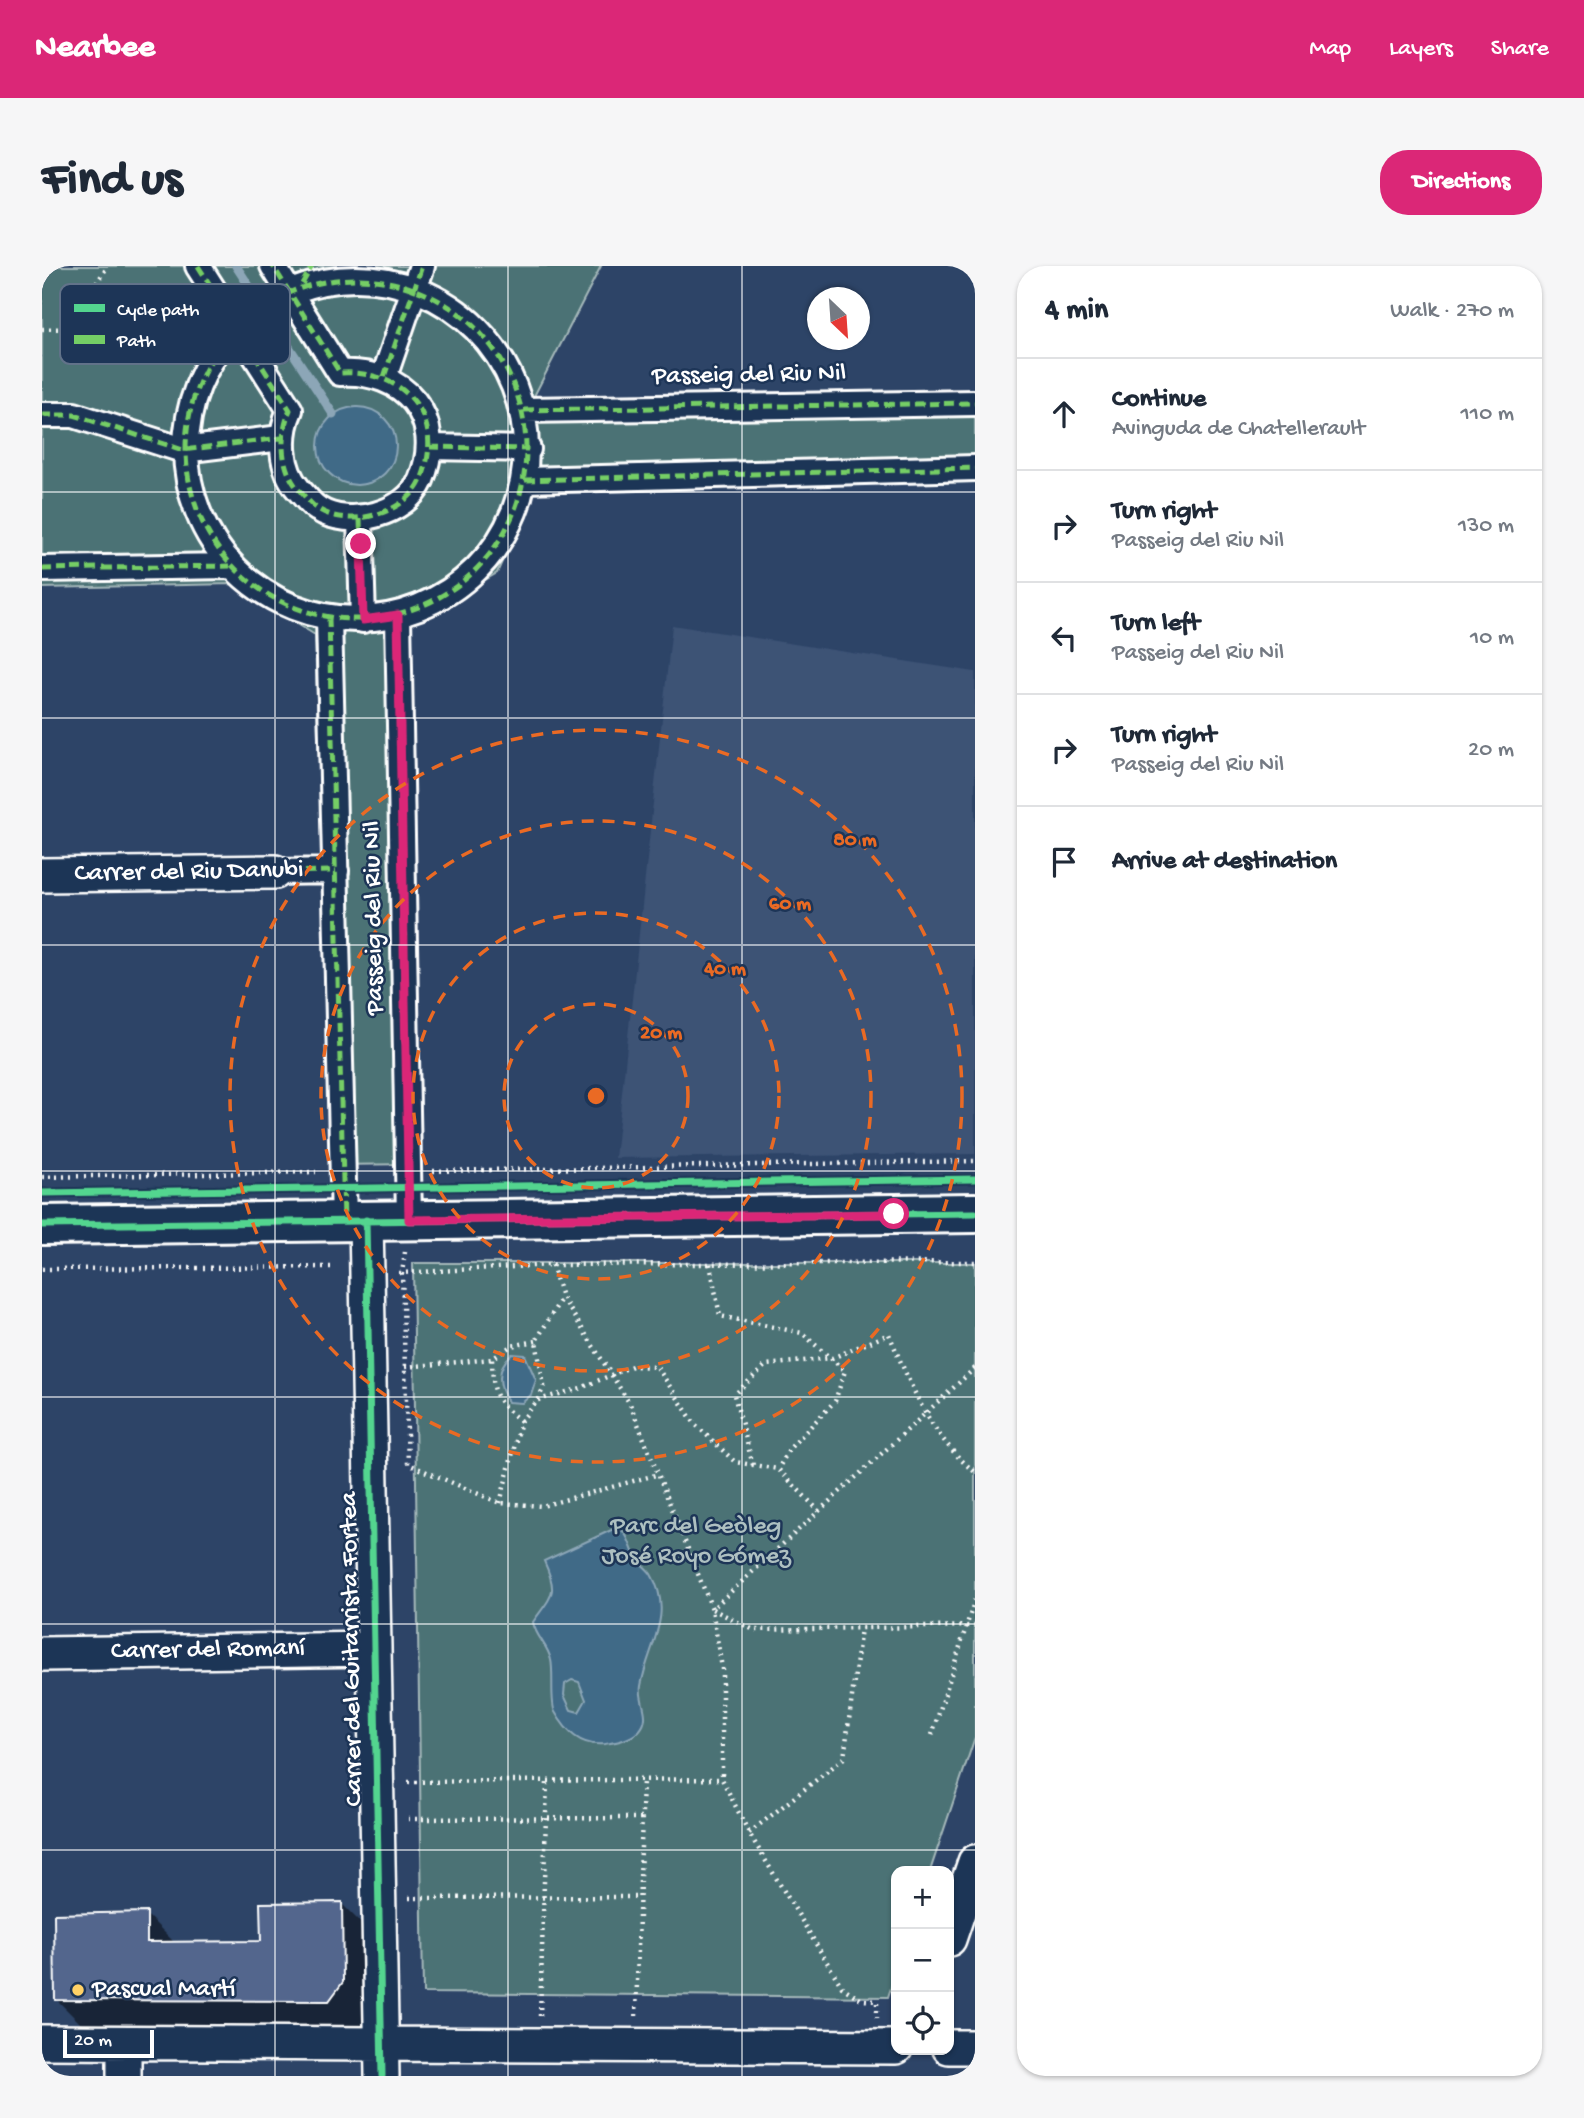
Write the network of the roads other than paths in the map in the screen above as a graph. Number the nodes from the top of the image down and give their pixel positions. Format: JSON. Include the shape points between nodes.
{"nodes":[{"id":1,"x":198,"y":266,"type":"edge"},
{"id":2,"x":273,"y":266,"type":"edge"},
{"id":3,"x":418,"y":276,"type":"edge"},
{"id":4,"x":244,"y":284,"type":"edge"},
{"id":5,"x":276,"y":284,"type":"edge"},
{"id":6,"x":290,"y":295,"type":"edge"},
{"id":7,"x":290,"y":312,"type":"edge"},
{"id":8,"x":214,"y":364,"type":"edge"},
{"id":9,"x":285,"y":364,"type":"edge"},
{"id":10,"x":384,"y":377,"type":"junction"},
{"id":11,"x":975,"y":402,"type":"edge"},
{"id":12,"x":524,"y":410,"type":"junction"},
{"id":13,"x":42,"y":415,"type":"edge"},
{"id":14,"x":281,"y":438,"type":"junction"},
{"id":15,"x":430,"y":447,"type":"junction"},
{"id":16,"x":528,"y":449,"type":"junction"},
{"id":17,"x":183,"y":450,"type":"junction"},
{"id":18,"x":975,"y":468,"type":"edge"},
{"id":19,"x":525,"y":480,"type":"junction"},
{"id":20,"x":360,"y":519,"type":"junction"},
{"id":21,"x":230,"y":566,"type":"junction"},
{"id":22,"x":42,"y":569,"type":"edge"},
{"id":23,"x":398,"y":615,"type":"junction"},
{"id":24,"x":329,"y":618,"type":"junction"},
{"id":25,"x":363,"y":620,"type":"junction"},
{"id":26,"x":336,"y":871,"type":"junction"},
{"id":27,"x":275,"y":872,"type":"joint"},
{"id":28,"x":42,"y":875,"type":"edge"},
{"id":29,"x":975,"y":1213,"type":"edge"},
{"id":30,"x":409,"y":1220,"type":"junction"},
{"id":31,"x":355,"y":1221,"type":"junction"},
{"id":32,"x":42,"y":1225,"type":"edge"},
{"id":33,"x":374,"y":1648,"type":"junction"},
{"id":34,"x":42,"y":1654,"type":"edge"},
{"id":35,"x":975,"y":1862,"type":"edge"},
{"id":36,"x":952,"y":1929,"type":"edge"},
{"id":37,"x":42,"y":2042,"type":"edge"},
{"id":38,"x":124,"y":2043,"type":"junction"},
{"id":39,"x":887,"y":2047,"type":"edge"},
{"id":40,"x":954,"y":2047,"type":"edge"},
{"id":41,"x":975,"y":2047,"type":"edge"},
{"id":42,"x":381,"y":2060,"type":"edge"},
{"id":43,"x":124,"y":2076,"type":"edge"}],
"edges":[{"from":1,"to":4,"type":"street"},
{"from":2,"to":5,"type":"street"},
{"from":3,"to":6,"type":"street"},
{"from":3,"to":10,"type":"street"},
{"from":3,"to":12,"type":"street","via":[[464,314],[502,357]]},
{"from":7,"to":10,"type":"street","via":[[340,373],[362,371]]},
{"from":8,"to":17,"type":"street","via":[[196,383]]},
{"from":9,"to":14,"type":"street","via":[[290,410]]},
{"from":10,"to":15,"type":"street","via":[[408,393],[425,418]]},
{"from":11,"to":12,"type":"street","name":"Passeig del Riu Nil"},
{"from":12,"to":16,"type":"street"},
{"from":13,"to":17,"type":"street","via":[[74,415]]},
{"from":14,"to":17,"type":"street"},
{"from":14,"to":20,"type":"street","via":[[289,479],[318,510]]},
{"from":15,"to":16,"type":"street"},
{"from":15,"to":20,"type":"street","via":[[420,482],[394,508]]},
{"from":16,"to":19,"type":"street"},
{"from":17,"to":21,"type":"street","via":[[195,512]]},
{"from":18,"to":19,"type":"street"},
{"from":19,"to":23,"type":"street","via":[[501,540],[456,587]]},
{"from":20,"to":25,"type":"street"},
{"from":21,"to":22,"type":"street"},
{"from":21,"to":24,"type":"street","via":[[275,600]]},
{"from":23,"to":25,"type":"street"},
{"from":23,"to":30,"type":"street","name":"Passeig del Riu Nil"},
{"from":24,"to":25,"type":"street"},
{"from":24,"to":26,"type":"street","name":"Passeig del Riu Nil"},
{"from":26,"to":27,"type":"street","name":"Carrer del Riu Danubi"},
{"from":26,"to":31,"type":"street","name":"Passeig del Riu Nil","via":[[343,1172]]},
{"from":27,"to":28,"type":"street","name":"Carrer del Riu Danubi"},
{"from":29,"to":30,"type":"street"},
{"from":30,"to":31,"type":"street"},
{"from":31,"to":32,"type":"street"},
{"from":31,"to":33,"type":"street","name":"Carrer del Guitarrista Fortea","via":[[367,1275]]},
{"from":33,"to":34,"type":"street","name":"Carrer del Romaní"},
{"from":33,"to":42,"type":"street","name":"Carrer del Guitarrista Fortea"},
{"from":35,"to":36,"type":"street"},
{"from":37,"to":38,"type":"street"},
{"from":38,"to":42,"type":"street"},
{"from":38,"to":43,"type":"street"},
{"from":39,"to":42,"type":"street","via":[[540,2045]]},
{"from":40,"to":41,"type":"street"}]}
